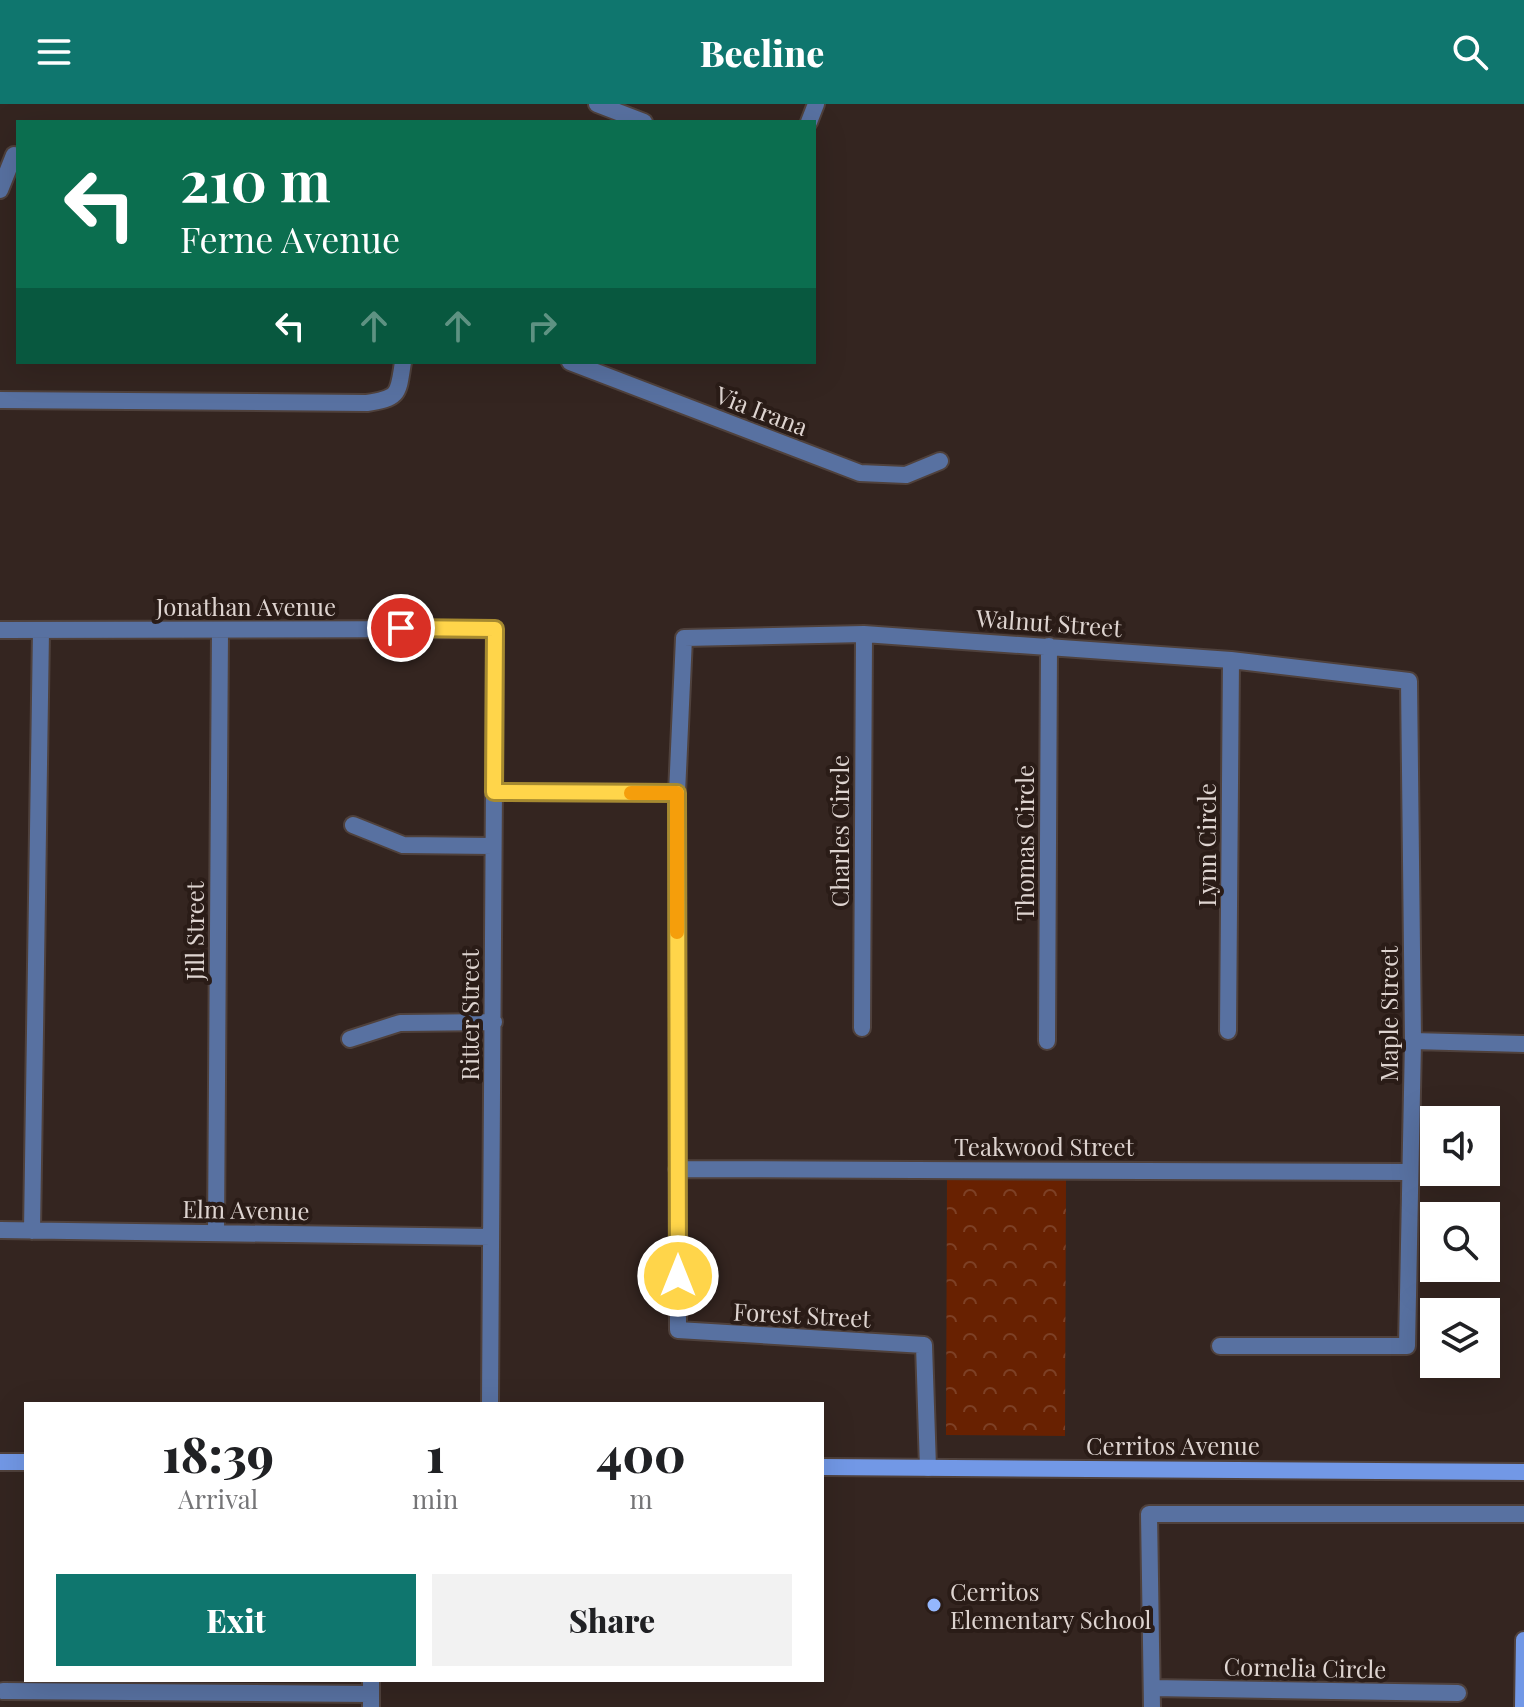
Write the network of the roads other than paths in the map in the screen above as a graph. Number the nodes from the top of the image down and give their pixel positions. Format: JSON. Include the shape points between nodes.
{"nodes":[{"id":1,"x":597,"y":104,"type":"edge"},
{"id":2,"x":639,"y":120,"type":"edge"},
{"id":3,"x":11,"y":154,"type":"edge"},
{"id":4,"x":0,"y":190,"type":"edge"},
{"id":5,"x":403,"y":364,"type":"edge"},
{"id":6,"x":575,"y":364,"type":"edge"},
{"id":7,"x":0,"y":400,"type":"edge"},
{"id":8,"x":940,"y":461,"type":"dead end"},
{"id":9,"x":492,"y":627,"type":"joint"},
{"id":10,"x":0,"y":630,"type":"edge"},
{"id":11,"x":220,"y":630,"type":"junction"},
{"id":12,"x":41,"y":631,"type":"junction"},
{"id":13,"x":864,"y":634,"type":"junction"},
{"id":14,"x":1049,"y":646,"type":"junction"},
{"id":15,"x":1231,"y":660,"type":"junction"},
{"id":16,"x":1409,"y":681,"type":"joint"},
{"id":17,"x":494,"y":792,"type":"junction"},
{"id":18,"x":677,"y":793,"type":"junction"},
{"id":19,"x":353,"y":825,"type":"dead end"},
{"id":20,"x":493,"y":846,"type":"junction"},
{"id":21,"x":494,"y":1022,"type":"junction"},
{"id":22,"x":862,"y":1028,"type":"dead end"},
{"id":23,"x":1228,"y":1031,"type":"dead end"},
{"id":24,"x":350,"y":1039,"type":"dead end"},
{"id":25,"x":1047,"y":1041,"type":"dead end"},
{"id":26,"x":1413,"y":1041,"type":"junction"},
{"id":27,"x":1524,"y":1044,"type":"edge"},
{"id":28,"x":677,"y":1169,"type":"junction"},
{"id":29,"x":1410,"y":1172,"type":"junction"},
{"id":30,"x":0,"y":1230,"type":"edge"},
{"id":31,"x":32,"y":1231,"type":"junction"},
{"id":32,"x":216,"y":1232,"type":"junction"},
{"id":33,"x":491,"y":1237,"type":"junction"},
{"id":34,"x":1220,"y":1346,"type":"dead end"},
{"id":35,"x":490,"y":1402,"type":"edge"},
{"id":36,"x":0,"y":1462,"type":"edge"},
{"id":37,"x":24,"y":1462,"type":"edge"},
{"id":38,"x":824,"y":1467,"type":"edge"},
{"id":39,"x":928,"y":1468,"type":"junction"},
{"id":40,"x":1524,"y":1472,"type":"edge"},
{"id":41,"x":1524,"y":1514,"type":"edge"},
{"id":42,"x":1524,"y":1640,"type":"edge"},
{"id":43,"x":1152,"y":1688,"type":"junction"},
{"id":44,"x":3,"y":1691,"type":"dead end"},
{"id":45,"x":1458,"y":1693,"type":"dead end"},
{"id":46,"x":371,"y":1694,"type":"edge"},
{"id":47,"x":21,"y":1699,"type":"edge"},
{"id":48,"x":1152,"y":1707,"type":"edge"},
{"id":49,"x":1523,"y":1707,"type":"edge"}],
"edges":[{"from":1,"to":2,"type":"street"},
{"from":3,"to":4,"type":"street"},
{"from":5,"to":7,"type":"street","via":[[398,389],[389,399],[367,403]]},
{"from":6,"to":8,"type":"street","name":"Via Irana","via":[[860,473],[906,475]]},
{"from":9,"to":11,"type":"street","name":"Jonathan Avenue"},
{"from":9,"to":17,"type":"street","name":"Ritter Street"},
{"from":10,"to":12,"type":"street","name":"Jonathan Avenue"},
{"from":11,"to":12,"type":"street","name":"Jonathan Avenue"},
{"from":11,"to":32,"type":"street","name":"Jill Street"},
{"from":12,"to":31,"type":"street"},
{"from":13,"to":14,"type":"street","name":"Walnut Street"},
{"from":13,"to":18,"type":"street","name":"Walnut Street","via":[[684,638]]},
{"from":13,"to":22,"type":"street","name":"Charles Circle"},
{"from":14,"to":15,"type":"street","name":"Walnut Street"},
{"from":14,"to":25,"type":"street","name":"Thomas Circle"},
{"from":15,"to":16,"type":"street","name":"Walnut Street"},
{"from":15,"to":23,"type":"street","name":"Lynn Circle"},
{"from":16,"to":26,"type":"street","name":"Maple Street"},
{"from":17,"to":18,"type":"street"},
{"from":17,"to":20,"type":"street","name":"Ritter Street"},
{"from":18,"to":28,"type":"street"},
{"from":19,"to":20,"type":"street","via":[[403,845]]},
{"from":20,"to":21,"type":"street","name":"Ritter Street"},
{"from":21,"to":24,"type":"street","via":[[400,1023]]},
{"from":21,"to":33,"type":"street","name":"Ritter Street"},
{"from":26,"to":27,"type":"street"},
{"from":26,"to":29,"type":"street","name":"Maple Street"},
{"from":28,"to":29,"type":"street","name":"Teakwood Street"},
{"from":28,"to":39,"type":"street","name":"Forest Street","via":[[678,1330],[924,1345]]},
{"from":29,"to":34,"type":"street","name":"Maple Street","via":[[1407,1346]]},
{"from":30,"to":31,"type":"street","name":"Elm Avenue"},
{"from":31,"to":32,"type":"street","name":"Elm Avenue"},
{"from":32,"to":33,"type":"street","name":"Elm Avenue"},
{"from":33,"to":35,"type":"street","name":"Ritter Street"},
{"from":36,"to":37,"type":"main road"},
{"from":38,"to":39,"type":"main road","name":"Cerritos Avenue"},
{"from":39,"to":40,"type":"main road","name":"Cerritos Avenue"},
{"from":41,"to":43,"type":"street","via":[[1149,1514]]},
{"from":42,"to":49,"type":"main road"},
{"from":43,"to":45,"type":"street","name":"Cornelia Circle"},
{"from":43,"to":48,"type":"street"},
{"from":44,"to":47,"type":"street"},
{"from":46,"to":47,"type":"street"}]}
